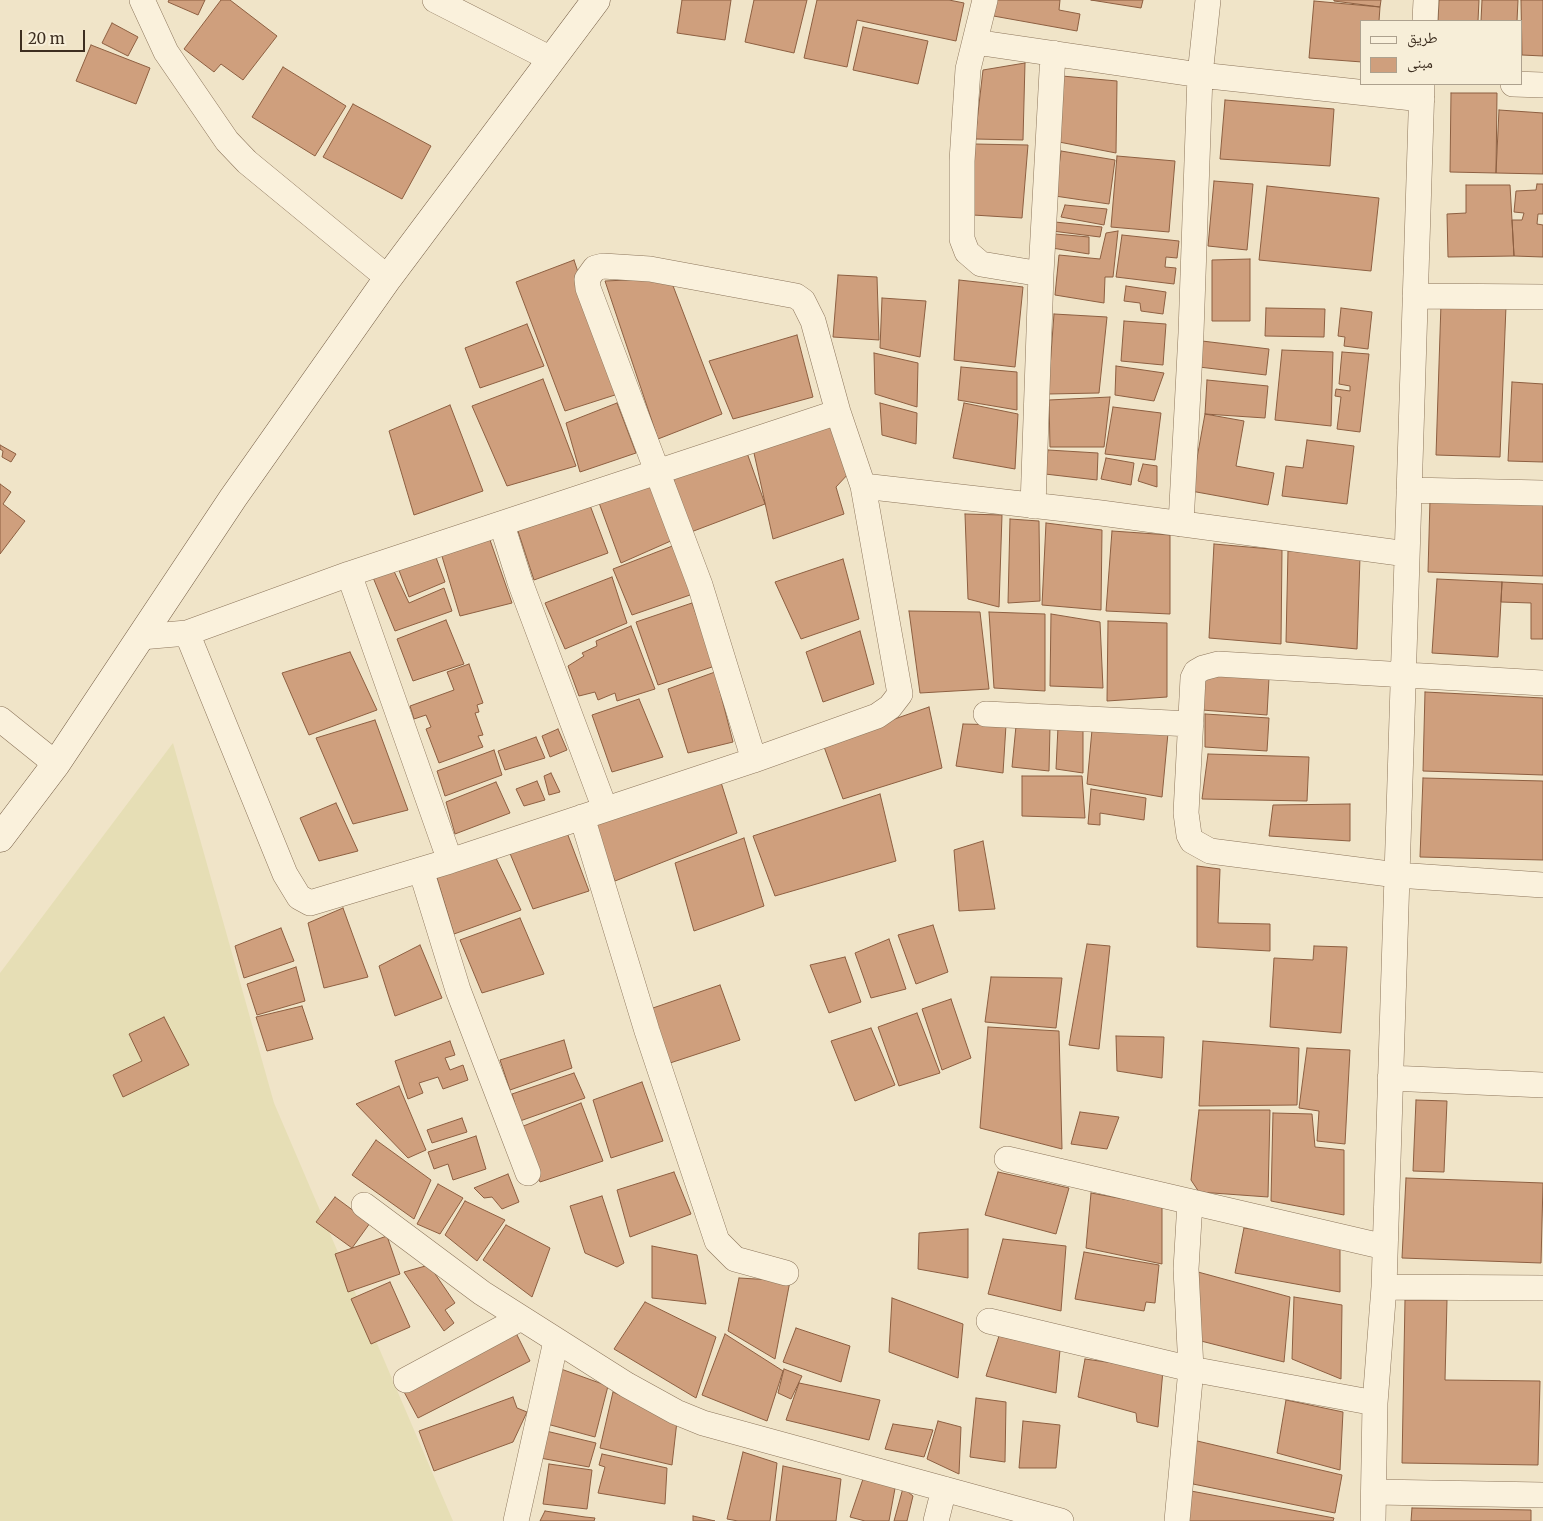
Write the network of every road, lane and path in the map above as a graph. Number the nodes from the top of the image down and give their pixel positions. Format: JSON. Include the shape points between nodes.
{"nodes":[{"id":1,"x":142,"y":0,"type":"edge"},
{"id":2,"x":436,"y":0,"type":"edge"},
{"id":3,"x":596,"y":0,"type":"edge"},
{"id":4,"x":984,"y":0,"type":"edge"},
{"id":5,"x":1208,"y":0,"type":"edge"},
{"id":6,"x":1426,"y":0,"type":"edge"},
{"id":7,"x":1425,"y":20,"type":"edge"},
{"id":8,"x":975,"y":42,"type":"junction"},
{"id":9,"x":1053,"y":53,"type":"junction"},
{"id":10,"x":552,"y":59,"type":"junction"},
{"id":11,"x":1200,"y":75,"type":"junction"},
{"id":12,"x":1523,"y":84,"type":"edge"},
{"id":13,"x":1543,"y":85,"type":"edge"},
{"id":14,"x":1422,"y":91,"type":"edge"},
{"id":15,"x":1041,"y":274,"type":"junction"},
{"id":16,"x":388,"y":278,"type":"junction"},
{"id":17,"x":1415,"y":296,"type":"junction"},
{"id":18,"x":1543,"y":297,"type":"edge"},
{"id":19,"x":838,"y":412,"type":"junction"},
{"id":20,"x":656,"y":472,"type":"junction"},
{"id":21,"x":863,"y":486,"type":"junction"},
{"id":22,"x":1409,"y":490,"type":"junction"},
{"id":23,"x":1543,"y":494,"type":"edge"},
{"id":24,"x":1033,"y":506,"type":"junction"},
{"id":25,"x":502,"y":524,"type":"junction"},
{"id":26,"x":1181,"y":524,"type":"junction"},
{"id":27,"x":1407,"y":554,"type":"junction"},
{"id":28,"x":348,"y":574,"type":"junction"},
{"id":29,"x":188,"y":632,"type":"junction"},
{"id":30,"x":141,"y":637,"type":"junction"},
{"id":31,"x":1403,"y":674,"type":"junction"},
{"id":32,"x":1543,"y":683,"type":"edge"},
{"id":33,"x":986,"y":714,"type":"dead end"},
{"id":34,"x":0,"y":719,"type":"edge"},
{"id":35,"x":1191,"y":724,"type":"junction"},
{"id":36,"x":754,"y":760,"type":"junction"},
{"id":37,"x":56,"y":764,"type":"junction"},
{"id":38,"x":605,"y":809,"type":"junction"},
{"id":39,"x":582,"y":817,"type":"junction"},
{"id":40,"x":0,"y":838,"type":"edge"},
{"id":41,"x":450,"y":861,"type":"junction"},
{"id":42,"x":421,"y":870,"type":"junction"},
{"id":43,"x":1397,"y":874,"type":"junction"},
{"id":44,"x":1543,"y":885,"type":"edge"},
{"id":45,"x":1390,"y":1078,"type":"junction"},
{"id":46,"x":1543,"y":1084,"type":"edge"},
{"id":47,"x":1007,"y":1159,"type":"dead end"},
{"id":48,"x":528,"y":1173,"type":"dead end"},
{"id":49,"x":1190,"y":1202,"type":"junction"},
{"id":50,"x":364,"y":1205,"type":"dead end"},
{"id":51,"x":1385,"y":1247,"type":"junction"},
{"id":52,"x":786,"y":1273,"type":"dead end"},
{"id":53,"x":1384,"y":1286,"type":"junction"},
{"id":54,"x":1543,"y":1288,"type":"edge"},
{"id":55,"x":521,"y":1318,"type":"junction"},
{"id":56,"x":989,"y":1320,"type":"dead end"},
{"id":57,"x":556,"y":1340,"type":"junction"},
{"id":58,"x":1191,"y":1369,"type":"junction"},
{"id":59,"x":406,"y":1380,"type":"dead end"},
{"id":60,"x":1376,"y":1403,"type":"junction"},
{"id":61,"x":944,"y":1489,"type":"junction"},
{"id":62,"x":1375,"y":1492,"type":"junction"},
{"id":63,"x":1543,"y":1495,"type":"edge"},
{"id":64,"x":516,"y":1521,"type":"edge"},
{"id":65,"x":936,"y":1521,"type":"edge"},
{"id":66,"x":1061,"y":1521,"type":"edge"},
{"id":67,"x":1177,"y":1521,"type":"edge"},
{"id":68,"x":1373,"y":1521,"type":"edge"}],
"edges":[{"from":1,"to":16,"type":"street","via":[[166,52],[227,141],[247,162]]},
{"from":2,"to":10,"type":"street"},
{"from":3,"to":10,"type":"street"},
{"from":4,"to":8,"type":"street"},
{"from":5,"to":11,"type":"street"},
{"from":6,"to":7,"type":"street"},
{"from":8,"to":9,"type":"street"},
{"from":8,"to":15,"type":"street","via":[[968,69],[962,161],[962,238],[967,252],[981,264]]},
{"from":9,"to":11,"type":"street"},
{"from":9,"to":15,"type":"street"},
{"from":10,"to":16,"type":"street"},
{"from":11,"to":14,"type":"street"},
{"from":11,"to":26,"type":"street"},
{"from":12,"to":13,"type":"street"},
{"from":14,"to":17,"type":"street"},
{"from":15,"to":24,"type":"street"},
{"from":16,"to":30,"type":"street","via":[[233,498]]},
{"from":17,"to":18,"type":"street"},
{"from":17,"to":22,"type":"street"},
{"from":19,"to":20,"type":"street"},
{"from":19,"to":20,"type":"street","via":[[813,321],[803,301],[796,296],[650,269],[595,268],[587,279],[588,288]]},
{"from":19,"to":21,"type":"street"},
{"from":20,"to":25,"type":"street"},
{"from":20,"to":36,"type":"street","via":[[700,585]]},
{"from":21,"to":24,"type":"street"},
{"from":21,"to":36,"type":"street","via":[[900,694],[877,716]]},
{"from":22,"to":23,"type":"street"},
{"from":22,"to":27,"type":"street"},
{"from":24,"to":26,"type":"street"},
{"from":25,"to":28,"type":"street"},
{"from":25,"to":38,"type":"street","via":[[520,582]]},
{"from":26,"to":27,"type":"street"},
{"from":27,"to":31,"type":"street"},
{"from":28,"to":29,"type":"street"},
{"from":28,"to":41,"type":"street"},
{"from":29,"to":30,"type":"street"},
{"from":29,"to":42,"type":"street","via":[[285,874],[299,896],[315,903]]},
{"from":30,"to":37,"type":"street"},
{"from":31,"to":32,"type":"street"},
{"from":31,"to":35,"type":"street","via":[[1218,664],[1203,668],[1193,678]]},
{"from":31,"to":43,"type":"street"},
{"from":33,"to":35,"type":"street"},
{"from":34,"to":37,"type":"street"},
{"from":35,"to":43,"type":"street","via":[[1186,814],[1189,835],[1198,846],[1210,851]]},
{"from":36,"to":38,"type":"street"},
{"from":37,"to":40,"type":"street"},
{"from":38,"to":39,"type":"street"},
{"from":39,"to":41,"type":"street"},
{"from":39,"to":52,"type":"street","via":[[647,1031],[717,1241],[735,1258]]},
{"from":41,"to":42,"type":"street"},
{"from":42,"to":48,"type":"street","via":[[458,990]]},
{"from":43,"to":44,"type":"street"},
{"from":43,"to":45,"type":"street"},
{"from":45,"to":46,"type":"street"},
{"from":45,"to":51,"type":"street"},
{"from":47,"to":49,"type":"street"},
{"from":49,"to":51,"type":"street"},
{"from":49,"to":58,"type":"street","via":[[1186,1269]]},
{"from":50,"to":55,"type":"street"},
{"from":51,"to":53,"type":"street"},
{"from":53,"to":54,"type":"street"},
{"from":53,"to":60,"type":"street"},
{"from":55,"to":57,"type":"street"},
{"from":55,"to":59,"type":"street"},
{"from":56,"to":58,"type":"street"},
{"from":57,"to":61,"type":"street","via":[[627,1386],[703,1423]]},
{"from":57,"to":64,"type":"street"},
{"from":58,"to":60,"type":"street"},
{"from":58,"to":67,"type":"street"},
{"from":60,"to":62,"type":"street"},
{"from":61,"to":65,"type":"street"},
{"from":61,"to":66,"type":"street"},
{"from":62,"to":63,"type":"street"},
{"from":62,"to":68,"type":"street"}]}
